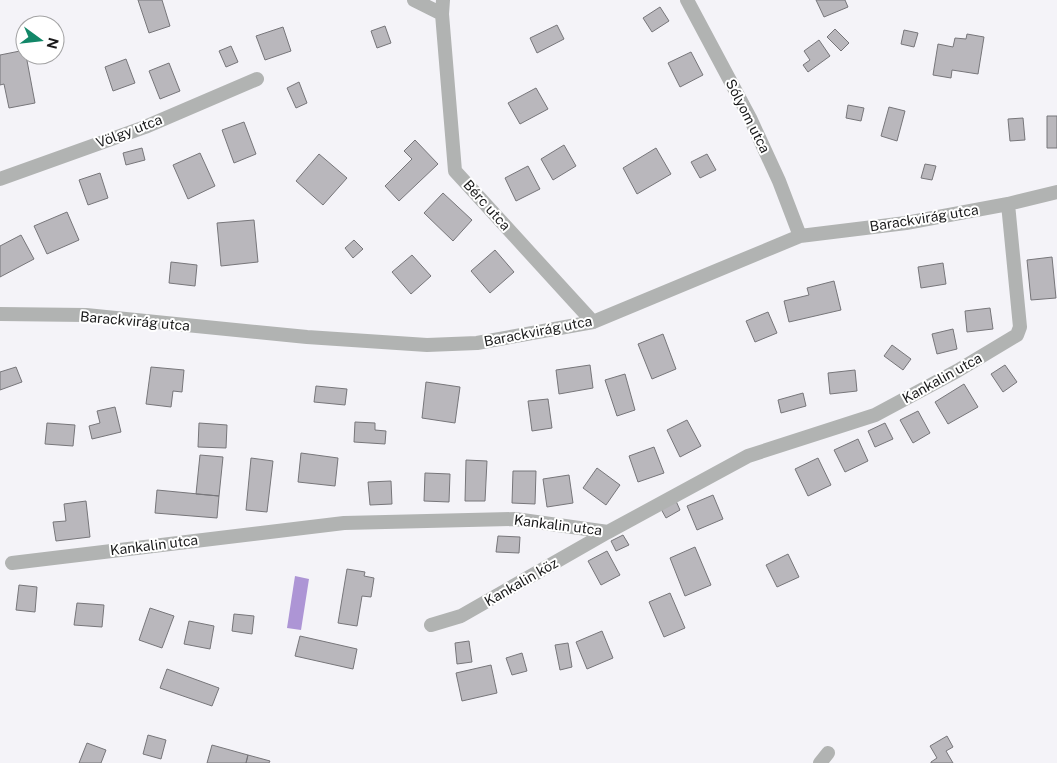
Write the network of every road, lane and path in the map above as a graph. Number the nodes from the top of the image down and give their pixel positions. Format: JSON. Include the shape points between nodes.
{"nodes":[{"id":1,"x":414,"y":0,"type":"edge"},
{"id":2,"x":443,"y":0,"type":"edge"},
{"id":3,"x":688,"y":0,"type":"edge"},
{"id":4,"x":442,"y":14,"type":"junction"},
{"id":5,"x":257,"y":79,"type":"dead end"},
{"id":6,"x":0,"y":179,"type":"edge"},
{"id":7,"x":1057,"y":192,"type":"edge"},
{"id":8,"x":1008,"y":204,"type":"junction"},
{"id":9,"x":800,"y":236,"type":"junction"},
{"id":10,"x":0,"y":314,"type":"edge"},
{"id":11,"x":593,"y":322,"type":"junction"},
{"id":12,"x":608,"y":532,"type":"junction"},
{"id":13,"x":12,"y":563,"type":"dead end"},
{"id":14,"x":431,"y":625,"type":"dead end"}],
"edges":[{"from":1,"to":4,"type":"street"},
{"from":2,"to":4,"type":"street","name":"Bérc utca"},
{"from":3,"to":9,"type":"street","name":"Sólyom utca","via":[[750,118]]},
{"from":4,"to":11,"type":"street","name":"Bérc utca","via":[[455,171]]},
{"from":5,"to":6,"type":"street","name":"Völgy utca","via":[[145,126]]},
{"from":7,"to":8,"type":"street","name":"Barackvirág utca"},
{"from":8,"to":9,"type":"street","name":"Barackvirág utca","via":[[906,223]]},
{"from":8,"to":12,"type":"street","name":"Kankalin utca","via":[[1020,327],[1017,335],[875,415],[748,456]]},
{"from":9,"to":11,"type":"street","name":"Barackvirág utca"},
{"from":10,"to":11,"type":"street","name":"Barackvirág utca","via":[[86,315],[307,337],[427,344],[477,342]]},
{"from":12,"to":13,"type":"street","name":"Kankalin utca","via":[[515,519],[344,523]]},
{"from":12,"to":14,"type":"street","name":"Kankalin köz","via":[[461,616]]}]}
